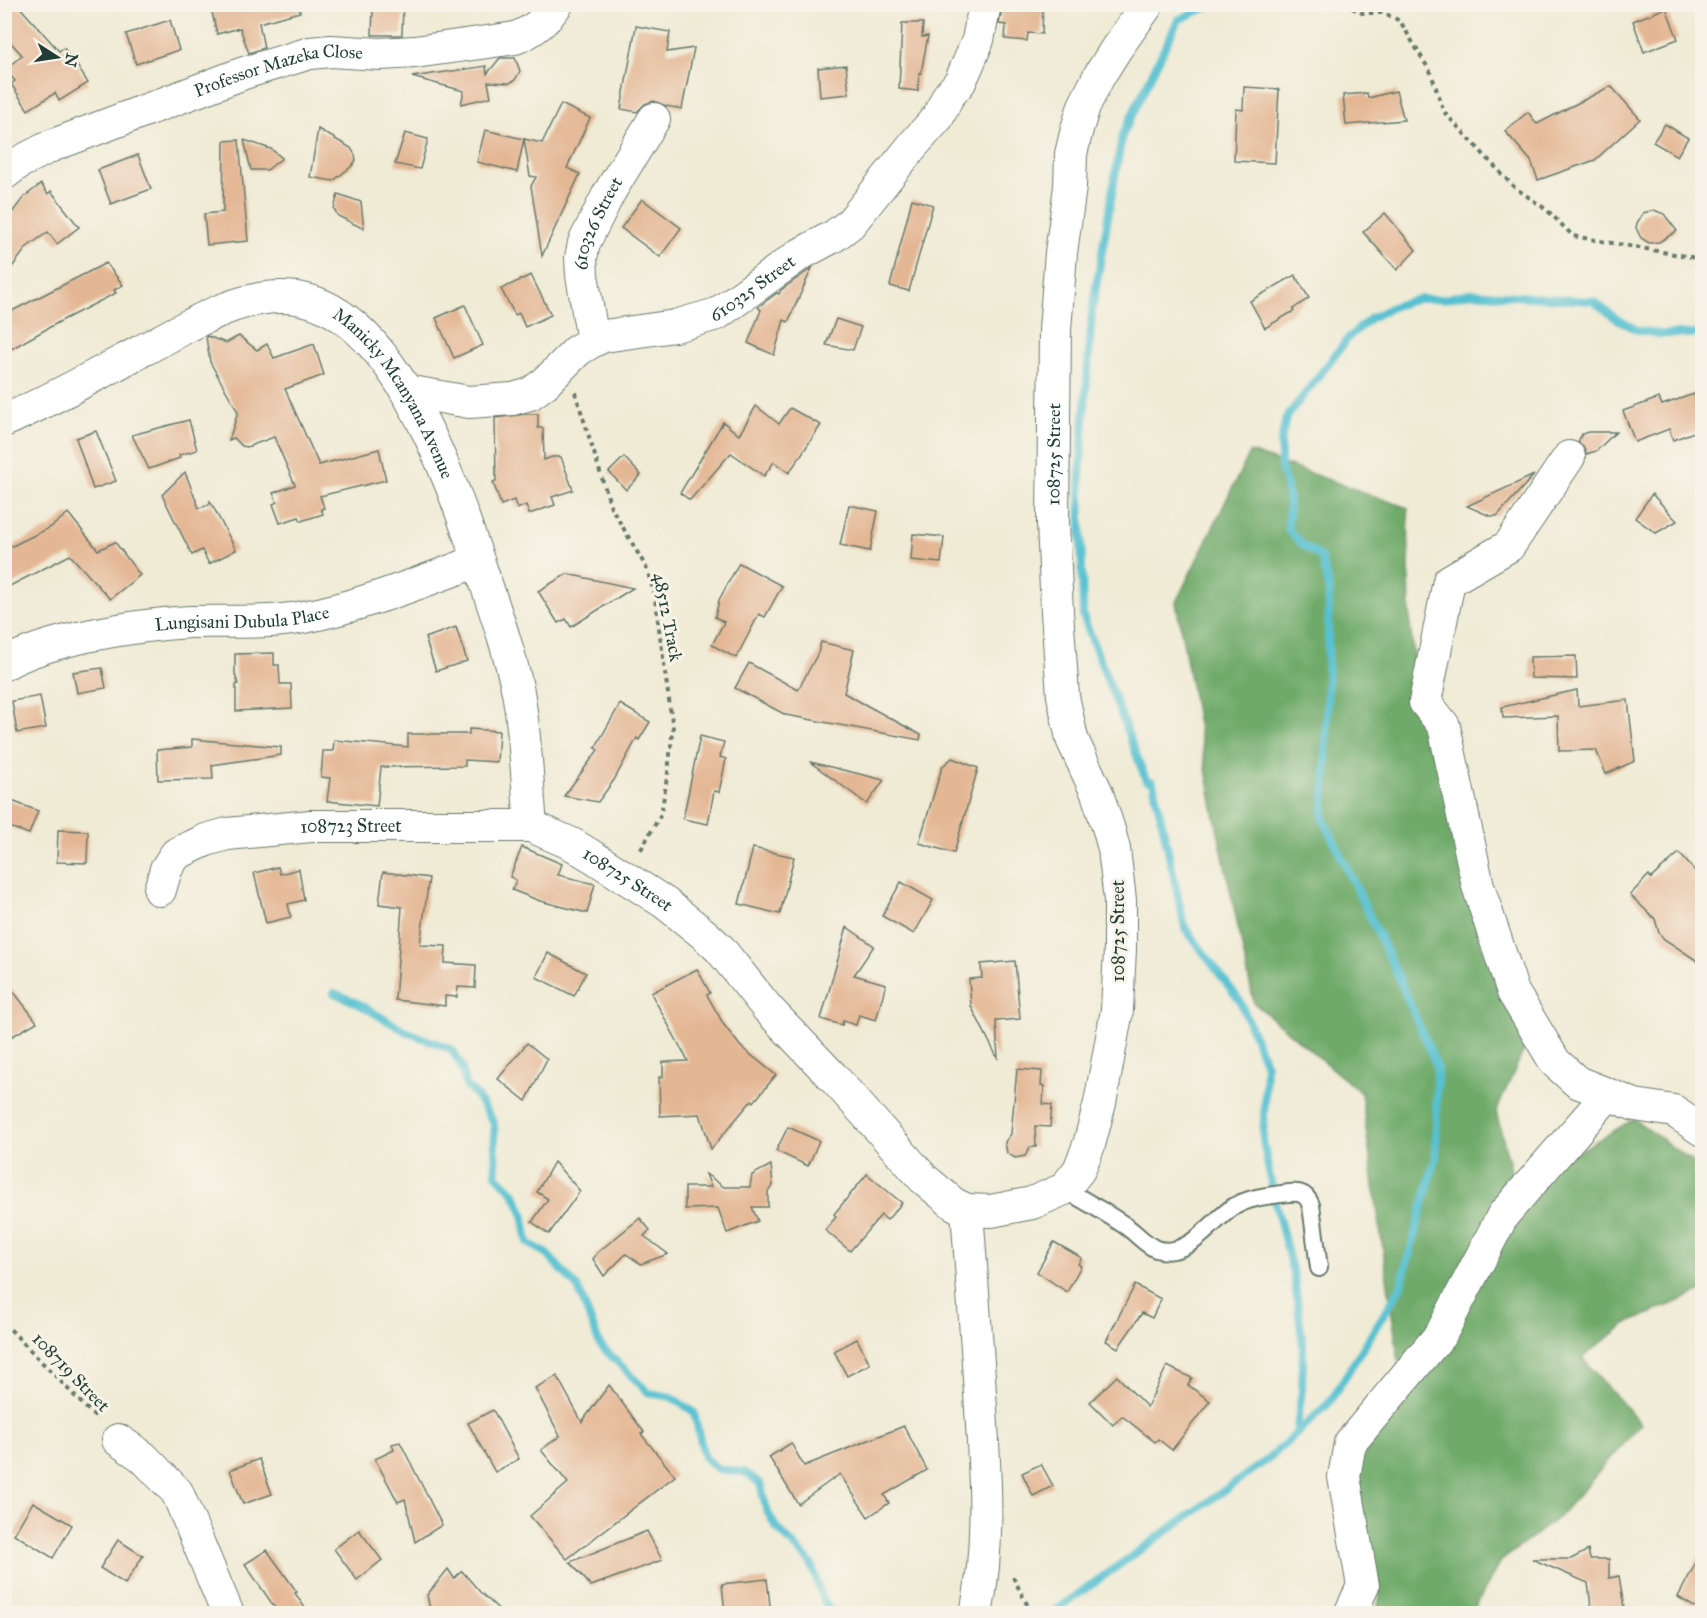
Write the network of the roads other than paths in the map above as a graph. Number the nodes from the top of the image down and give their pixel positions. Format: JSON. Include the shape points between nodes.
{"nodes":[{"id":1,"x":557,"y":4,"type":"edge"},
{"id":2,"x":985,"y":4,"type":"edge"},
{"id":3,"x":1148,"y":4,"type":"edge"},
{"id":4,"x":654,"y":119,"type":"dead end"},
{"id":5,"x":4,"y":174,"type":"edge"},
{"id":6,"x":593,"y":340,"type":"junction"},
{"id":7,"x":406,"y":392,"type":"junction"},
{"id":8,"x":4,"y":421,"type":"edge"},
{"id":9,"x":1569,"y":457,"type":"dead end"},
{"id":10,"x":478,"y":561,"type":"junction"},
{"id":11,"x":4,"y":664,"type":"edge"},
{"id":12,"x":531,"y":826,"type":"junction"},
{"id":13,"x":160,"y":890,"type":"dead end"},
{"id":14,"x":1606,"y":1094,"type":"junction"},
{"id":15,"x":1702,"y":1130,"type":"edge"},
{"id":16,"x":1064,"y":1189,"type":"junction"},
{"id":17,"x":967,"y":1210,"type":"junction"},
{"id":18,"x":1319,"y":1268,"type":"dead end"},
{"id":19,"x":118,"y":1440,"type":"road end"},
{"id":20,"x":228,"y":1614,"type":"edge"},
{"id":21,"x":976,"y":1614,"type":"edge"},
{"id":22,"x":1350,"y":1614,"type":"edge"}],
"edges":[{"from":1,"to":5,"type":"street","name":"Professor Mazeka Close","via":[[531,33],[515,38],[415,52],[310,53],[51,146]]},
{"from":2,"to":6,"type":"street","name":"610325 Street","via":[[978,40],[960,82],[938,117],[850,224],[717,314],[675,326]]},
{"from":3,"to":16,"type":"street","name":"108725 Street","via":[[1099,76],[1077,129],[1071,154],[1055,330],[1053,523],[1063,696],[1072,739],[1097,793],[1112,839],[1120,910],[1117,1010],[1100,1103],[1079,1170]]},
{"from":4,"to":6,"type":"street","name":"610326 Street","via":[[584,243],[582,275]]},
{"from":6,"to":7,"type":"street","name":"610325 Street","via":[[545,384],[513,399],[470,402]]},
{"from":7,"to":8,"type":"street","name":"Manicky Mcanyana Avenue","via":[[374,345],[344,318],[312,301],[284,297],[259,299],[230,308]]},
{"from":7,"to":10,"type":"street","name":"Manicky Mcanyana Avenue","via":[[454,492]]},
{"from":9,"to":14,"type":"street","via":[[1509,546],[1449,581],[1425,702],[1444,726],[1478,886],[1513,992],[1555,1062],[1577,1083]]},
{"from":10,"to":11,"type":"street","name":"Lungisani Dubula Place","via":[[303,617],[188,622],[94,635],[40,648]]},
{"from":10,"to":12,"type":"street","name":"Manicky Mcanyana Avenue","via":[[517,689],[524,725]]},
{"from":12,"to":13,"type":"street","name":"108723 Street","via":[[311,826],[227,834],[176,854],[165,869]]},
{"from":12,"to":17,"type":"street","name":"108725 Street","via":[[572,844],[684,917],[720,949],[760,1000],[924,1179]]},
{"from":14,"to":15,"type":"street","via":[[1635,1105],[1674,1111]]},
{"from":14,"to":22,"type":"street","via":[[1503,1215],[1441,1334],[1350,1443],[1344,1476],[1363,1586]]},
{"from":16,"to":17,"type":"street","via":[[1014,1207]]},
{"from":16,"to":18,"type":"lane","via":[[1148,1244],[1166,1251],[1181,1248],[1234,1207],[1257,1197],[1303,1193],[1311,1205]]},
{"from":17,"to":21,"type":"street","via":[[987,1496]]},
{"from":19,"to":20,"type":"street","via":[[143,1457],[177,1492]]}]}
